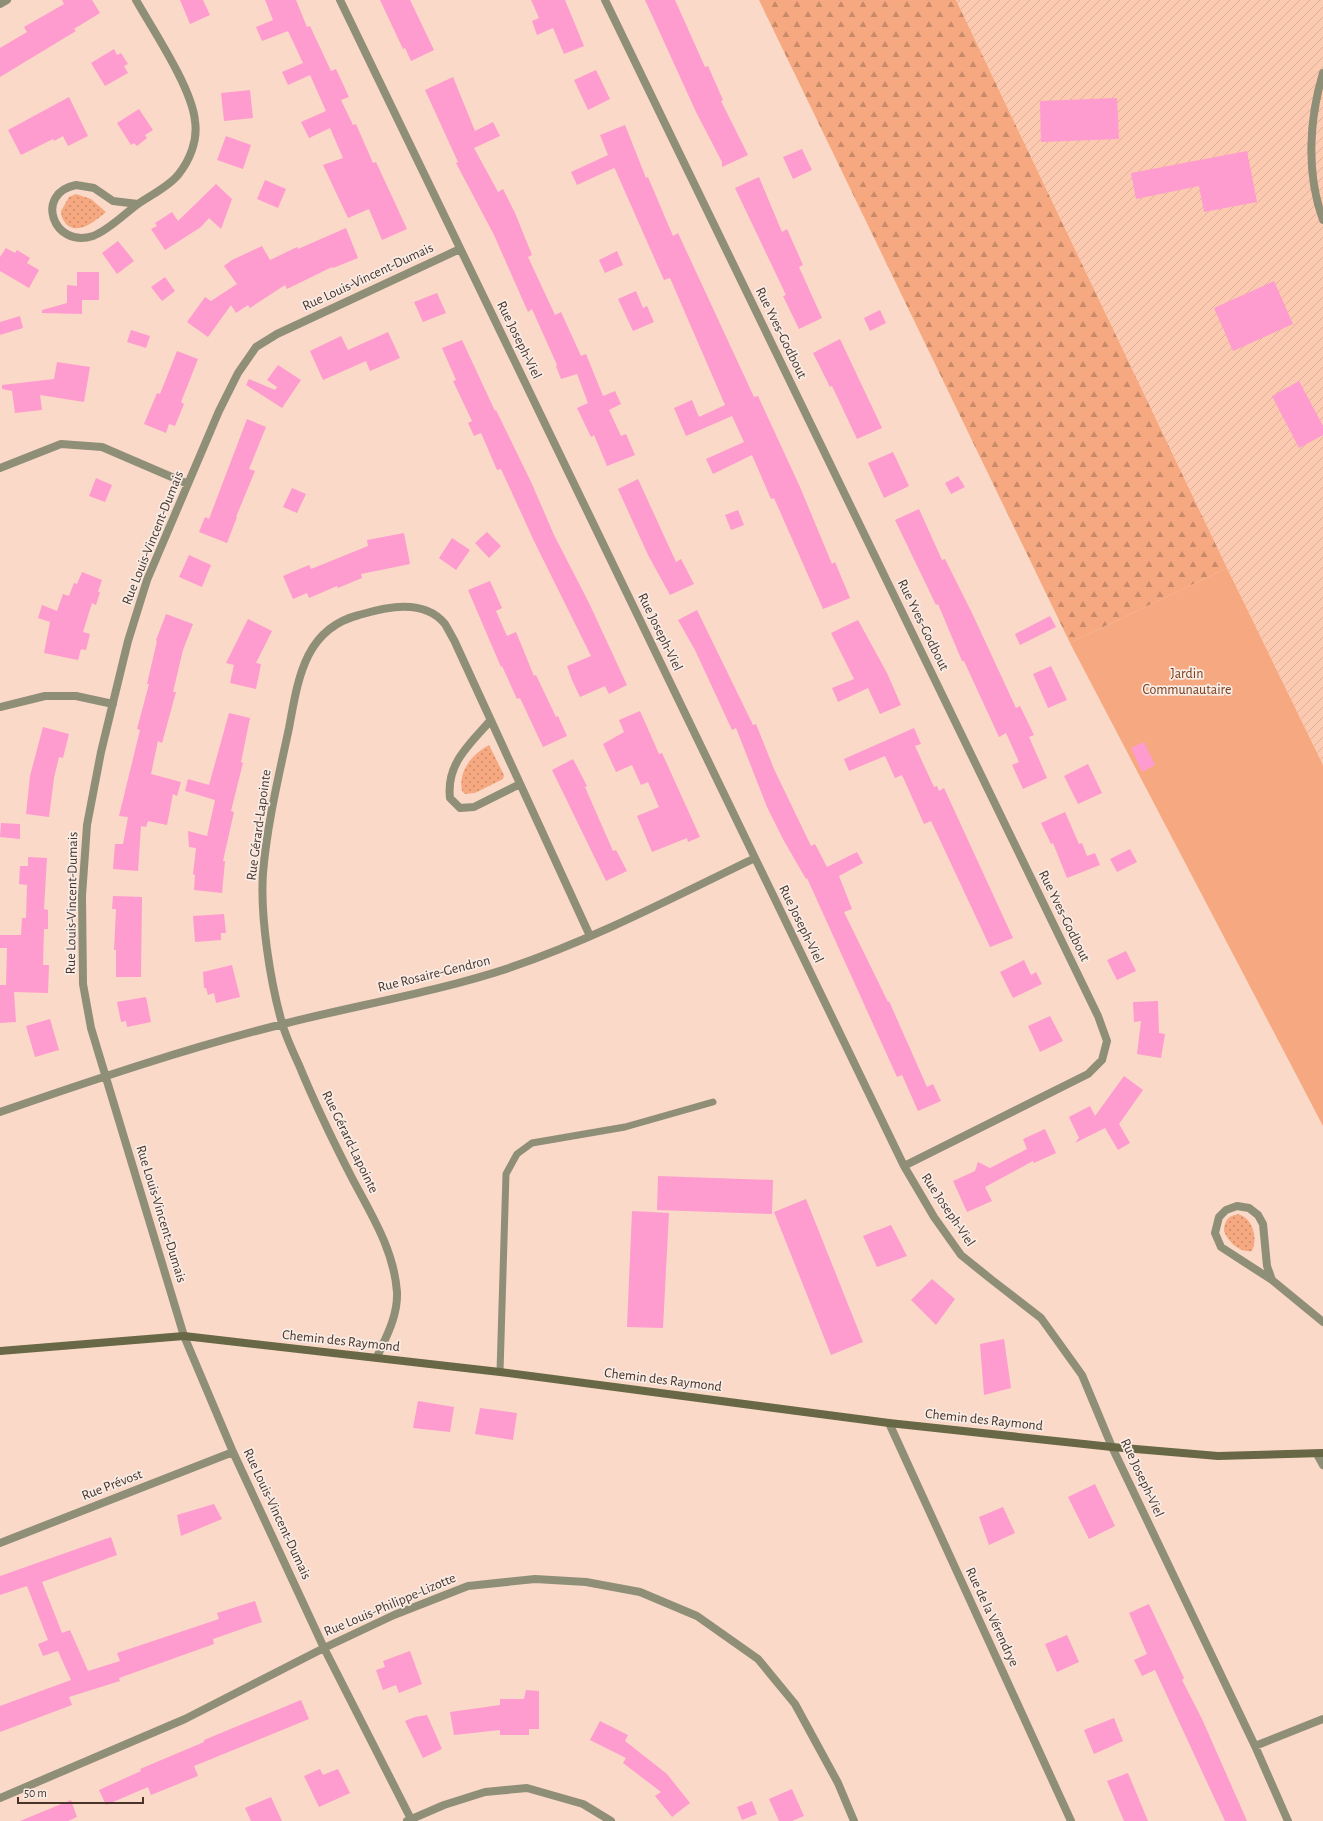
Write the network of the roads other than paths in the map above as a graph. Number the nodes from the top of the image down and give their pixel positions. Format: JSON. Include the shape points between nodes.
{"nodes":[{"id":1,"x":7,"y":0,"type":"edge"},
{"id":2,"x":136,"y":0,"type":"edge"},
{"id":3,"x":340,"y":0,"type":"edge"},
{"id":4,"x":605,"y":0,"type":"edge"},
{"id":5,"x":0,"y":4,"type":"edge"},
{"id":6,"x":1323,"y":73,"type":"edge"},
{"id":7,"x":138,"y":204,"type":"junction"},
{"id":8,"x":1323,"y":220,"type":"edge"},
{"id":9,"x":460,"y":249,"type":"junction"},
{"id":10,"x":0,"y":468,"type":"edge"},
{"id":11,"x":188,"y":484,"type":"junction"},
{"id":12,"x":113,"y":704,"type":"junction"},
{"id":13,"x":0,"y":707,"type":"edge"},
{"id":14,"x":490,"y":721,"type":"junction"},
{"id":15,"x":520,"y":784,"type":"junction"},
{"id":16,"x":755,"y":858,"type":"junction"},
{"id":17,"x":590,"y":936,"type":"junction"},
{"id":18,"x":282,"y":1024,"type":"junction"},
{"id":19,"x":106,"y":1075,"type":"junction"},
{"id":20,"x":713,"y":1102,"type":"dead end"},
{"id":21,"x":0,"y":1112,"type":"edge"},
{"id":22,"x":904,"y":1166,"type":"junction"},
{"id":23,"x":1272,"y":1280,"type":"junction"},
{"id":24,"x":1323,"y":1322,"type":"edge"},
{"id":25,"x":184,"y":1336,"type":"junction"},
{"id":26,"x":0,"y":1351,"type":"edge"},
{"id":27,"x":376,"y":1357,"type":"junction"},
{"id":28,"x":500,"y":1372,"type":"junction"},
{"id":29,"x":889,"y":1423,"type":"junction"},
{"id":30,"x":1112,"y":1447,"type":"junction"},
{"id":31,"x":233,"y":1452,"type":"junction"},
{"id":32,"x":1320,"y":1453,"type":"edge"},
{"id":33,"x":1323,"y":1465,"type":"edge"},
{"id":34,"x":0,"y":1543,"type":"edge"},
{"id":35,"x":324,"y":1648,"type":"junction"},
{"id":36,"x":1323,"y":1719,"type":"edge"},
{"id":37,"x":1254,"y":1746,"type":"junction"},
{"id":38,"x":0,"y":1798,"type":"edge"},
{"id":39,"x":410,"y":1820,"type":"edge"},
{"id":40,"x":611,"y":1821,"type":"edge"},
{"id":41,"x":854,"y":1821,"type":"edge"},
{"id":42,"x":1071,"y":1821,"type":"edge"},
{"id":43,"x":1288,"y":1821,"type":"edge"}],
"edges":[{"from":1,"to":5,"type":"street"},
{"from":2,"to":7,"type":"street","via":[[176,72],[196,120],[195,137],[189,157],[177,176]]},
{"from":3,"to":9,"type":"street","name":"Rue Joseph-Viel"},
{"from":4,"to":22,"type":"street","name":"Rue Yves-Godbout","via":[[1098,1016],[1107,1041],[1102,1060],[1088,1074]]},
{"from":6,"to":8,"type":"street","via":[[1316,98],[1311,136],[1313,174]]},
{"from":7,"to":7,"type":"street","via":[[113,201],[94,188],[76,185],[66,187],[58,194],[52,205],[53,217],[58,228],[68,236],[80,238],[93,236],[104,230]]},
{"from":9,"to":11,"type":"street","name":"Rue Louis-Vincent-Dumais","via":[[277,334],[256,347],[238,373]]},
{"from":9,"to":16,"type":"street","name":"Rue Joseph-Viel"},
{"from":10,"to":11,"type":"street","via":[[61,444],[102,447]]},
{"from":11,"to":12,"type":"street","name":"Rue Louis-Vincent-Dumais","via":[[147,580],[128,641]]},
{"from":12,"to":13,"type":"street","via":[[76,696],[45,696]]},
{"from":12,"to":19,"type":"street","name":"Rue Louis-Vincent-Dumais","via":[[87,824],[82,896],[83,984],[91,1028]]},
{"from":14,"to":15,"type":"street","name":"Rue Gérard-Lapointe"},
{"from":14,"to":15,"type":"street","via":[[460,756],[448,784],[450,798],[460,808],[474,807]]},
{"from":14,"to":18,"type":"street","name":"Rue Gérard-Lapointe","via":[[454,640],[444,623],[428,612],[408,606],[383,608],[347,618],[322,634],[312,648],[297,683],[263,873],[264,918]]},
{"from":15,"to":17,"type":"street","name":"Rue Gérard-Lapointe"},
{"from":16,"to":17,"type":"street","name":"Rue Rosaire-Gendron"},
{"from":16,"to":22,"type":"street","name":"Rue Joseph-Viel"},
{"from":17,"to":18,"type":"street","name":"Rue Rosaire-Gendron","via":[[546,955],[470,979]]},
{"from":18,"to":19,"type":"street","name":"Rue Rosaire-Gendron"},
{"from":18,"to":27,"type":"street","name":"Rue Gérard-Lapointe","via":[[317,1108],[384,1239],[393,1268],[397,1294],[394,1319]]},
{"from":19,"to":21,"type":"street","name":"Rue Rosaire-Gendron"},
{"from":19,"to":25,"type":"street","name":"Rue Louis-Vincent-Dumais"},
{"from":20,"to":28,"type":"lane","via":[[625,1127],[532,1143],[517,1154],[506,1174]]},
{"from":22,"to":30,"type":"street","name":"Rue Joseph-Viel","via":[[934,1216],[962,1255],[1041,1318],[1082,1376]]},
{"from":23,"to":23,"type":"street","via":[[1267,1266],[1263,1224],[1258,1215],[1249,1208],[1237,1206],[1226,1210],[1219,1217],[1215,1232],[1221,1247]]},
{"from":23,"to":24,"type":"street"},
{"from":25,"to":26,"type":"street","name":"Chemin des Raymond"},
{"from":25,"to":27,"type":"street","name":"Chemin des Raymond"},
{"from":25,"to":31,"type":"street","name":"Rue Louis-Vincent-Dumais"},
{"from":27,"to":28,"type":"street","name":"Chemin des Raymond"},
{"from":28,"to":29,"type":"street","name":"Chemin des Raymond"},
{"from":29,"to":30,"type":"street","name":"Chemin des Raymond"},
{"from":29,"to":42,"type":"street","name":"Rue de la Vérendrye"},
{"from":30,"to":32,"type":"street","name":"Chemin des Raymond","via":[[1218,1456]]},
{"from":30,"to":37,"type":"street","name":"Rue Joseph-Viel"},
{"from":31,"to":34,"type":"street","name":"Rue Prévost"},
{"from":31,"to":35,"type":"street","name":"Rue Louis-Vincent-Dumais"},
{"from":32,"to":33,"type":"street"},
{"from":35,"to":38,"type":"street","name":"Rue Louis-Philippe-Lizotte","via":[[185,1719]]},
{"from":35,"to":39,"type":"street","name":"Rue Louis-Vincent-Dumais"},
{"from":35,"to":41,"type":"street","name":"Rue Louis-Philippe-Lizotte","via":[[394,1615],[468,1586],[535,1579],[586,1582],[640,1592],[697,1616],[758,1659],[795,1704],[838,1783]]},
{"from":36,"to":37,"type":"street"},
{"from":37,"to":43,"type":"street","name":"Rue Joseph-Viel"},
{"from":39,"to":40,"type":"street","via":[[444,1805],[485,1792],[527,1788],[583,1804]]}]}
